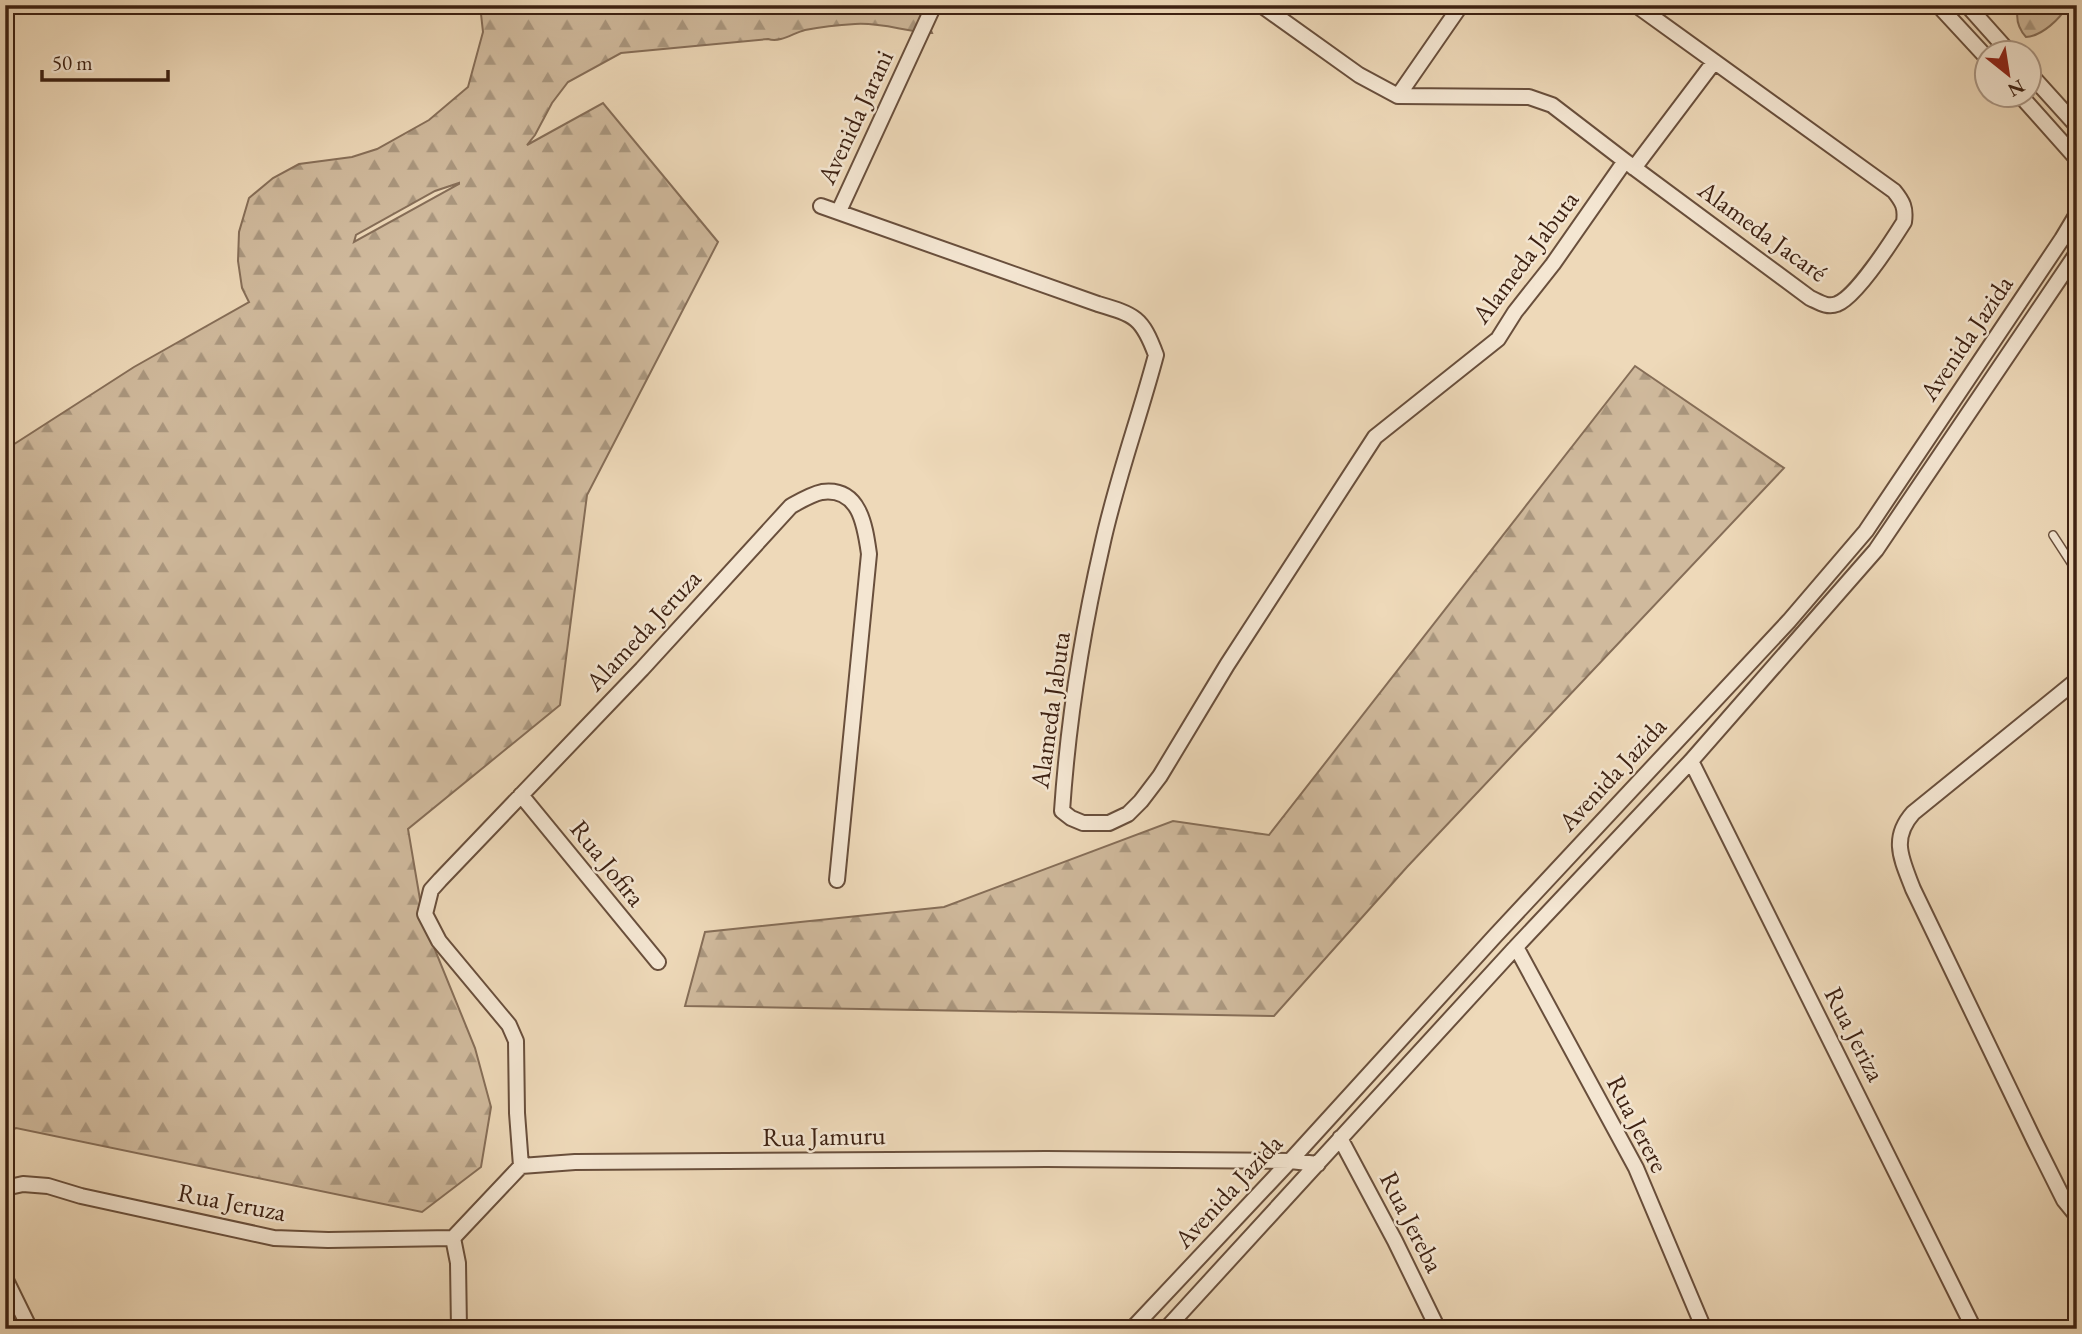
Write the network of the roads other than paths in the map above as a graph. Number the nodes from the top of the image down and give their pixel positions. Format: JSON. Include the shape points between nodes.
{"nodes":[{"id":1,"x":934,"y":5,"type":"edge"},
{"id":2,"x":1261,"y":5,"type":"edge"},
{"id":3,"x":1461,"y":5,"type":"edge"},
{"id":4,"x":1636,"y":5,"type":"edge"},
{"id":5,"x":1938,"y":5,"type":"edge"},
{"id":6,"x":1966,"y":5,"type":"edge"},
{"id":7,"x":1996,"y":38,"type":"edge"},
{"id":8,"x":1974,"y":45,"type":"edge"},
{"id":9,"x":1714,"y":62,"type":"junction"},
{"id":10,"x":2044,"y":91,"type":"edge"},
{"id":11,"x":1398,"y":96,"type":"junction"},
{"id":12,"x":2031,"y":108,"type":"edge"},
{"id":13,"x":2077,"y":126,"type":"edge"},
{"id":14,"x":2077,"y":159,"type":"edge"},
{"id":15,"x":1629,"y":165,"type":"junction"},
{"id":16,"x":821,"y":206,"type":"dead end"},
{"id":17,"x":839,"y":211,"type":"junction"},
{"id":18,"x":2077,"y":214,"type":"edge"},
{"id":19,"x":2077,"y":253,"type":"edge"},
{"id":20,"x":2053,"y":535,"type":"dead end"},
{"id":21,"x":2077,"y":572,"type":"edge"},
{"id":22,"x":2077,"y":680,"type":"edge"},
{"id":23,"x":1674,"y":743,"type":"junction"},
{"id":24,"x":1690,"y":761,"type":"junction"},
{"id":25,"x":521,"y":795,"type":"junction"},
{"id":26,"x":837,"y":880,"type":"dead end"},
{"id":27,"x":1500,"y":930,"type":"junction"},
{"id":28,"x":1516,"y":947,"type":"junction"},
{"id":29,"x":657,"y":962,"type":"dead end"},
{"id":30,"x":1340,"y":1138,"type":"junction"},
{"id":31,"x":1290,"y":1161,"type":"junction"},
{"id":32,"x":1318,"y":1164,"type":"junction"},
{"id":33,"x":521,"y":1166,"type":"junction"},
{"id":34,"x":5,"y":1188,"type":"edge"},
{"id":35,"x":2077,"y":1216,"type":"edge"},
{"id":36,"x":453,"y":1238,"type":"junction"},
{"id":37,"x":5,"y":1278,"type":"edge"},
{"id":38,"x":30,"y":1329,"type":"edge"},
{"id":39,"x":459,"y":1329,"type":"edge"},
{"id":40,"x":1132,"y":1329,"type":"edge"},
{"id":41,"x":1166,"y":1329,"type":"edge"},
{"id":42,"x":1438,"y":1329,"type":"edge"},
{"id":43,"x":1704,"y":1329,"type":"edge"},
{"id":44,"x":1974,"y":1329,"type":"edge"}],
"edges":[{"from":1,"to":17,"type":"street","name":"Avenida Jarani"},
{"from":2,"to":11,"type":"street","name":"Alameda Jacaré","via":[[1359,75]]},
{"from":3,"to":11,"type":"street"},
{"from":4,"to":9,"type":"street","name":"Alameda Jacaré"},
{"from":5,"to":8,"type":"street"},
{"from":6,"to":7,"type":"street"},
{"from":9,"to":15,"type":"street"},
{"from":9,"to":15,"type":"street","name":"Alameda Jacaré","via":[[1894,191],[1903,203],[1904,222],[1863,280],[1839,304],[1827,306],[1810,298]]},
{"from":10,"to":13,"type":"street"},
{"from":11,"to":15,"type":"street","name":"Alameda Jacaré","via":[[1529,97],[1552,105]]},
{"from":12,"to":14,"type":"street"},
{"from":15,"to":17,"type":"street","name":"Alameda Jabuta","via":[[1498,339],[1374,437],[1160,776],[1128,814],[1109,822],[1083,823],[1062,811],[1075,685],[1102,544],[1156,355],[1146,328],[1127,312]]},
{"from":16,"to":17,"type":"street","name":"Alameda Jabuta"},
{"from":18,"to":23,"type":"street","name":"Avenida Jazida","via":[[1866,531]]},
{"from":19,"to":24,"type":"street","name":"Avenida Jazida","via":[[1876,550]]},
{"from":20,"to":21,"type":"lane"},
{"from":22,"to":35,"type":"street","via":[[1913,813],[1904,824],[1900,856],[2064,1200]]},
{"from":23,"to":24,"type":"street","name":"Rua Jeriza","via":[[1672,757],[1681,763]]},
{"from":23,"to":24,"type":"street","name":"Rua Jeriza","via":[[1692,742],[1695,747]]},
{"from":23,"to":27,"type":"street","name":"Avenida Jazida"},
{"from":24,"to":28,"type":"street","name":"Avenida Jazida"},
{"from":24,"to":44,"type":"street","name":"Rua Jeriza"},
{"from":25,"to":26,"type":"street","name":"Alameda Jeruza","via":[[791,506],[820,492],[839,493],[856,505],[863,519],[869,554]]},
{"from":25,"to":29,"type":"street","name":"Rua Jofira"},
{"from":25,"to":33,"type":"street","name":"Alameda Jeruza","via":[[431,891],[425,914],[439,941],[509,1025],[516,1041]]},
{"from":27,"to":28,"type":"street","name":"Rua Jerere","via":[[1518,931]]},
{"from":27,"to":28,"type":"street","name":"Rua Jerere","via":[[1497,945],[1509,951]]},
{"from":27,"to":31,"type":"street","name":"Avenida Jazida"},
{"from":28,"to":30,"type":"street","name":"Avenida Jazida"},
{"from":28,"to":43,"type":"street","name":"Rua Jerere","via":[[1636,1168]]},
{"from":30,"to":32,"type":"street","name":"Avenida Jazida"},
{"from":30,"to":42,"type":"street","name":"Rua Jereba"},
{"from":31,"to":32,"type":"street","name":"Rua Jamuru"},
{"from":31,"to":33,"type":"street","name":"Rua Jamuru","via":[[1018,1159]]},
{"from":31,"to":40,"type":"street","name":"Avenida Jazida"},
{"from":32,"to":41,"type":"street","name":"Avenida Jazida"},
{"from":33,"to":36,"type":"street"},
{"from":34,"to":36,"type":"street","name":"Rua Jeruza","via":[[48,1186],[274,1238]]},
{"from":36,"to":39,"type":"street"},
{"from":37,"to":38,"type":"street"}]}
